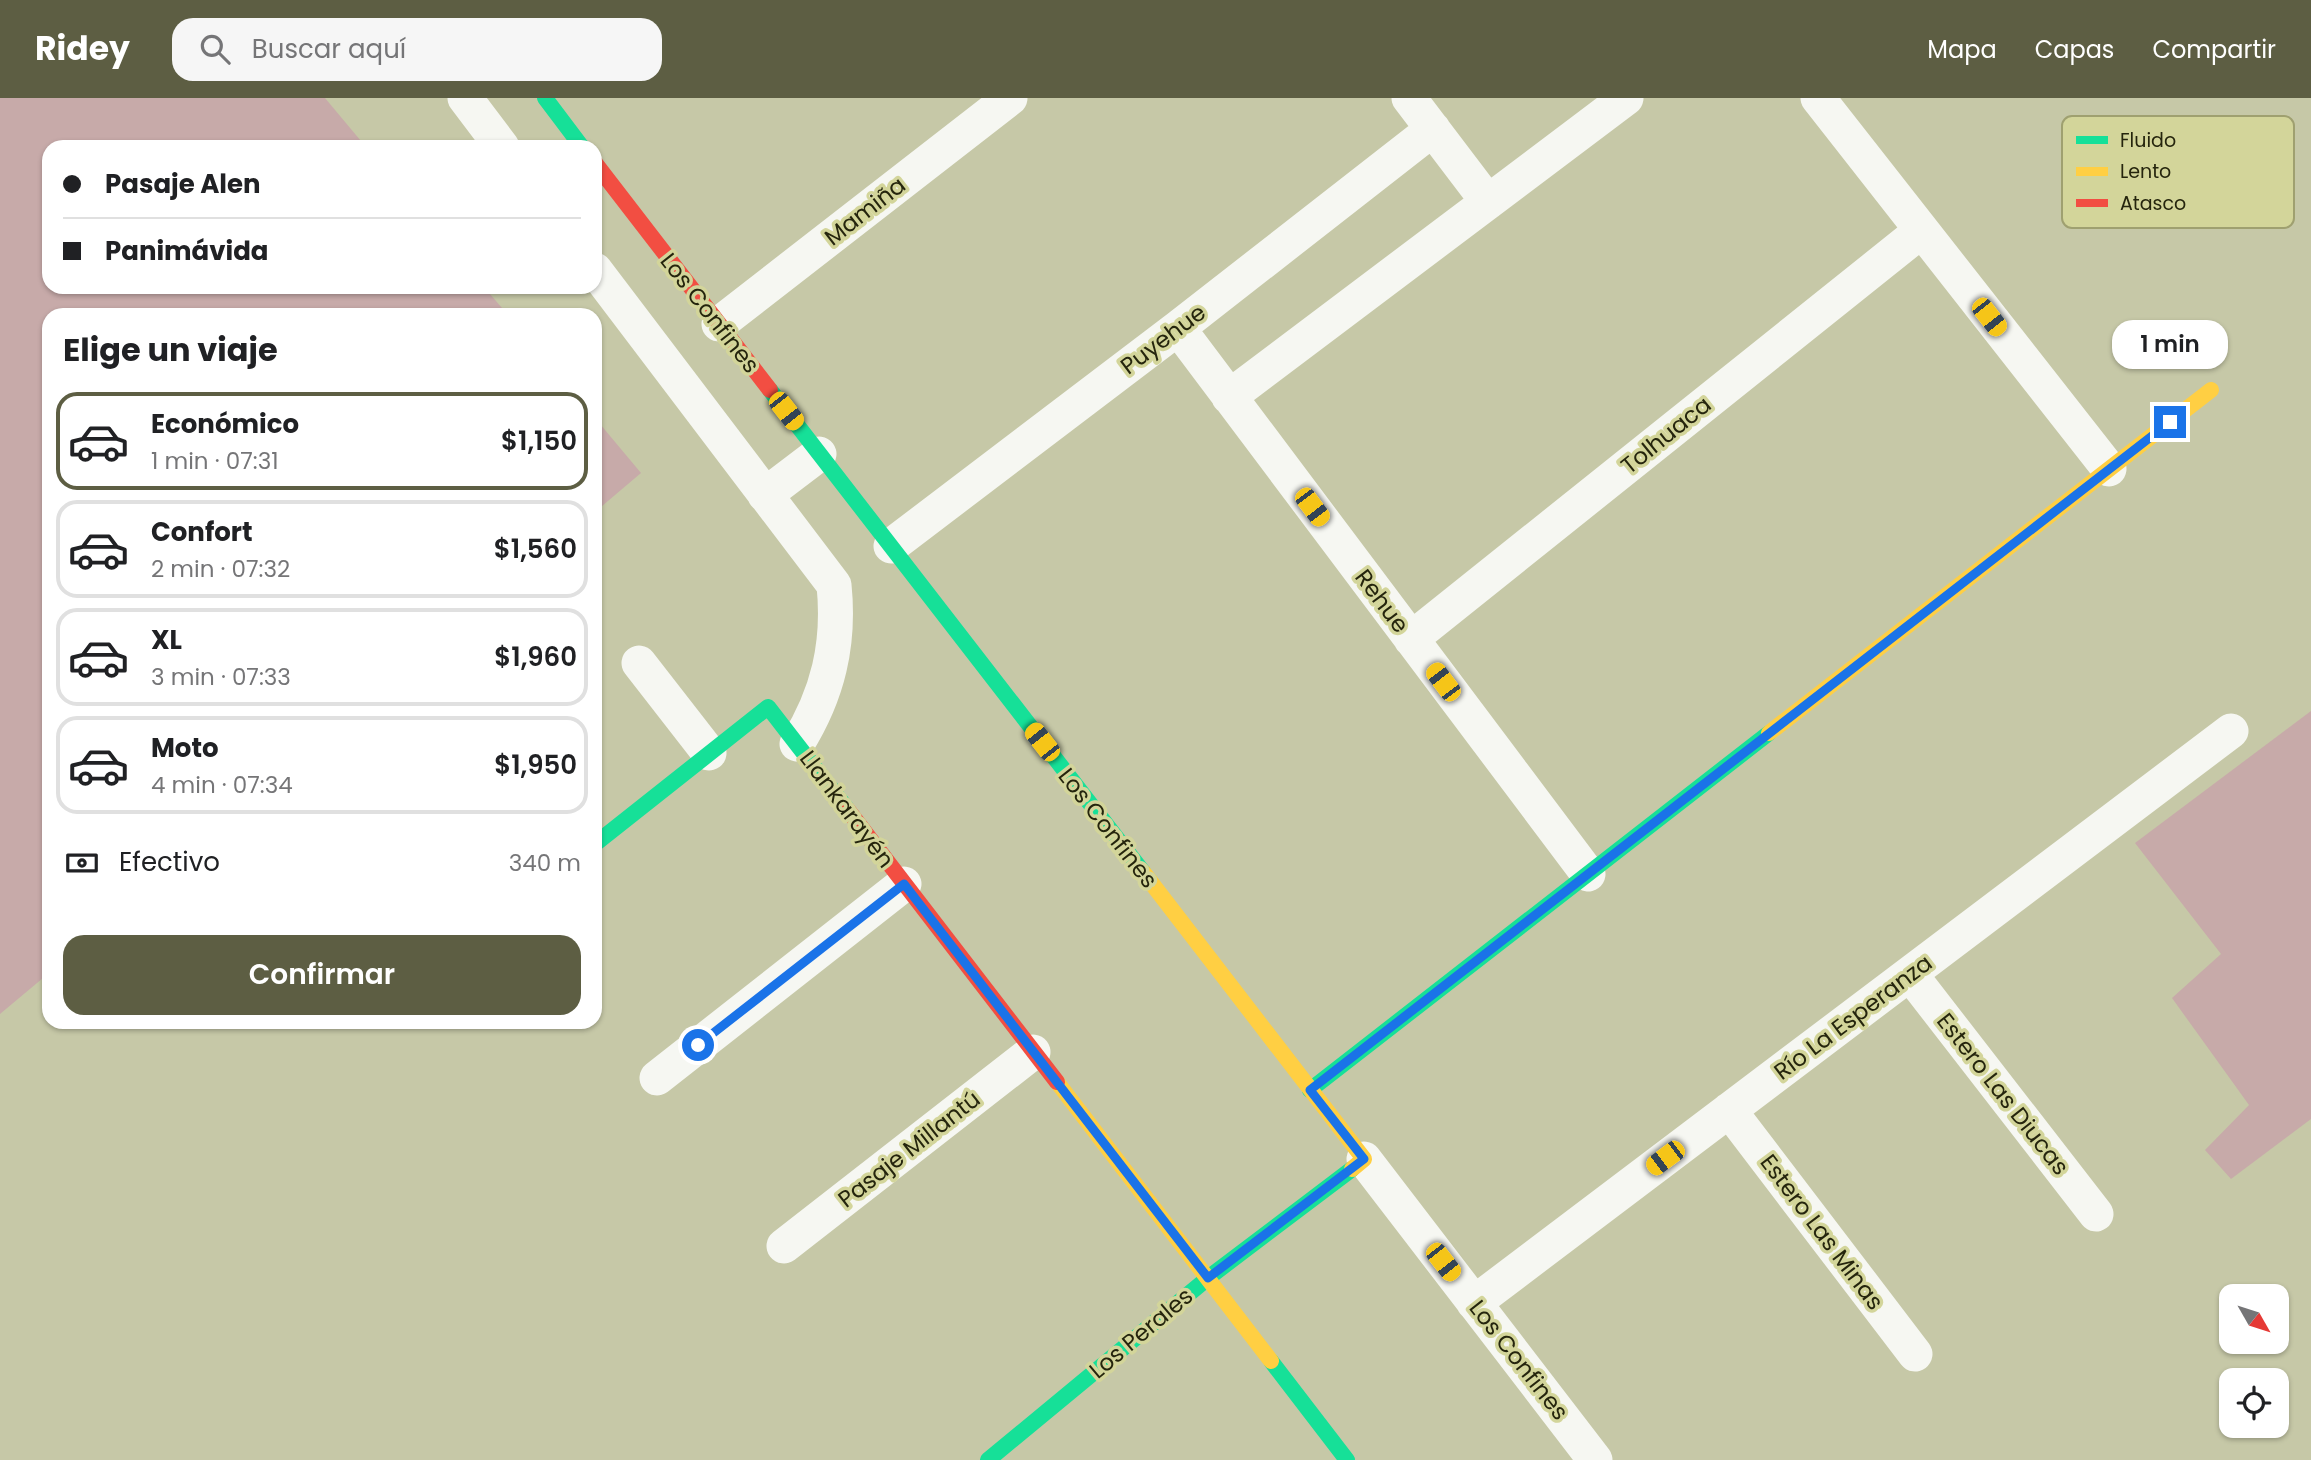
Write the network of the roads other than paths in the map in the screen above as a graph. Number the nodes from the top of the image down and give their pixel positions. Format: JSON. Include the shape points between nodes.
{"nodes":[{"id":1,"x":465,"y":98,"type":"edge"},
{"id":2,"x":545,"y":98,"type":"edge"},
{"id":3,"x":1010,"y":98,"type":"edge"},
{"id":4,"x":1409,"y":98,"type":"edge"},
{"id":5,"x":1626,"y":98,"type":"edge"},
{"id":6,"x":1818,"y":98,"type":"edge"},
{"id":7,"x":1433,"y":129,"type":"junction"},
{"id":8,"x":497,"y":140,"type":"edge"},
{"id":9,"x":577,"y":140,"type":"edge"},
{"id":10,"x":602,"y":172,"type":"edge"},
{"id":11,"x":1488,"y":202,"type":"junction"},
{"id":12,"x":1921,"y":231,"type":"junction"},
{"id":13,"x":602,"y":279,"type":"edge"},
{"id":14,"x":719,"y":324,"type":"junction"},
{"id":15,"x":1178,"y":328,"type":"junction"},
{"id":16,"x":2211,"y":390,"type":"dead end"},
{"id":17,"x":1229,"y":397,"type":"junction"},
{"id":18,"x":819,"y":454,"type":"junction"},
{"id":19,"x":2109,"y":469,"type":"junction"},
{"id":20,"x":765,"y":495,"type":"junction"},
{"id":21,"x":891,"y":546,"type":"junction"},
{"id":22,"x":1411,"y":639,"type":"junction"},
{"id":23,"x":639,"y":663,"type":"dead end"},
{"id":24,"x":2231,"y":731,"type":"dead end"},
{"id":25,"x":797,"y":744,"type":"junction"},
{"id":26,"x":709,"y":753,"type":"junction"},
{"id":27,"x":602,"y":839,"type":"edge"},
{"id":28,"x":1588,"y":874,"type":"junction"},
{"id":29,"x":904,"y":884,"type":"junction"},
{"id":30,"x":1910,"y":974,"type":"junction"},
{"id":31,"x":1033,"y":1052,"type":"junction"},
{"id":32,"x":657,"y":1077,"type":"dead end"},
{"id":33,"x":1310,"y":1090,"type":"junction"},
{"id":34,"x":1729,"y":1110,"type":"junction"},
{"id":35,"x":1364,"y":1159,"type":"junction"},
{"id":36,"x":2096,"y":1214,"type":"dead end"},
{"id":37,"x":784,"y":1246,"type":"dead end"},
{"id":38,"x":1208,"y":1278,"type":"junction"},
{"id":39,"x":1474,"y":1303,"type":"junction"},
{"id":40,"x":1915,"y":1354,"type":"dead end"},
{"id":41,"x":988,"y":1460,"type":"edge"},
{"id":42,"x":1347,"y":1460,"type":"edge"},
{"id":43,"x":1595,"y":1460,"type":"edge"}],
"edges":[{"from":1,"to":8,"type":"street"},
{"from":2,"to":9,"type":"street"},
{"from":3,"to":14,"type":"street","name":"Mamiña"},
{"from":4,"to":7,"type":"street"},
{"from":5,"to":11,"type":"street"},
{"from":6,"to":12,"type":"street"},
{"from":7,"to":11,"type":"street"},
{"from":7,"to":15,"type":"street","name":"Puyehue"},
{"from":10,"to":14,"type":"street","name":"Los Confines"},
{"from":11,"to":17,"type":"street"},
{"from":12,"to":19,"type":"street"},
{"from":12,"to":22,"type":"street","name":"Tolhuaca"},
{"from":13,"to":20,"type":"street"},
{"from":14,"to":18,"type":"street","name":"Los Confines"},
{"from":15,"to":17,"type":"street","name":"Rehue"},
{"from":15,"to":21,"type":"street","name":"Puyehue"},
{"from":16,"to":19,"type":"street"},
{"from":17,"to":22,"type":"street","name":"Rehue"},
{"from":18,"to":20,"type":"street"},
{"from":18,"to":21,"type":"street","name":"Los Confines"},
{"from":19,"to":28,"type":"street"},
{"from":20,"to":25,"type":"street","via":[[834,585],[837,614],[830,672]]},
{"from":21,"to":33,"type":"street","name":"Los Confines"},
{"from":22,"to":28,"type":"street","name":"Rehue"},
{"from":23,"to":26,"type":"street"},
{"from":24,"to":30,"type":"street","name":"Río La Esperanza"},
{"from":25,"to":26,"type":"street","name":"Llankarayén","via":[[768,707]]},
{"from":25,"to":29,"type":"street","name":"Llankarayén"},
{"from":26,"to":27,"type":"street"},
{"from":28,"to":33,"type":"street"},
{"from":29,"to":31,"type":"street","name":"Llankarayén"},
{"from":29,"to":32,"type":"street"},
{"from":30,"to":34,"type":"street","name":"Río La Esperanza"},
{"from":30,"to":36,"type":"street","name":"Estero Las Diucas"},
{"from":31,"to":37,"type":"street","name":"Pasaje Millantú"},
{"from":31,"to":38,"type":"street","name":"Llankarayén"},
{"from":33,"to":35,"type":"street","name":"Los Confines"},
{"from":34,"to":39,"type":"street","name":"Río La Esperanza"},
{"from":34,"to":40,"type":"street","name":"Estero Las Minas"},
{"from":35,"to":38,"type":"street","name":"Los Perales"},
{"from":35,"to":39,"type":"street","name":"Los Confines"},
{"from":38,"to":41,"type":"street","name":"Los Perales"},
{"from":38,"to":42,"type":"street"},
{"from":39,"to":43,"type":"street","name":"Los Confines"}]}
